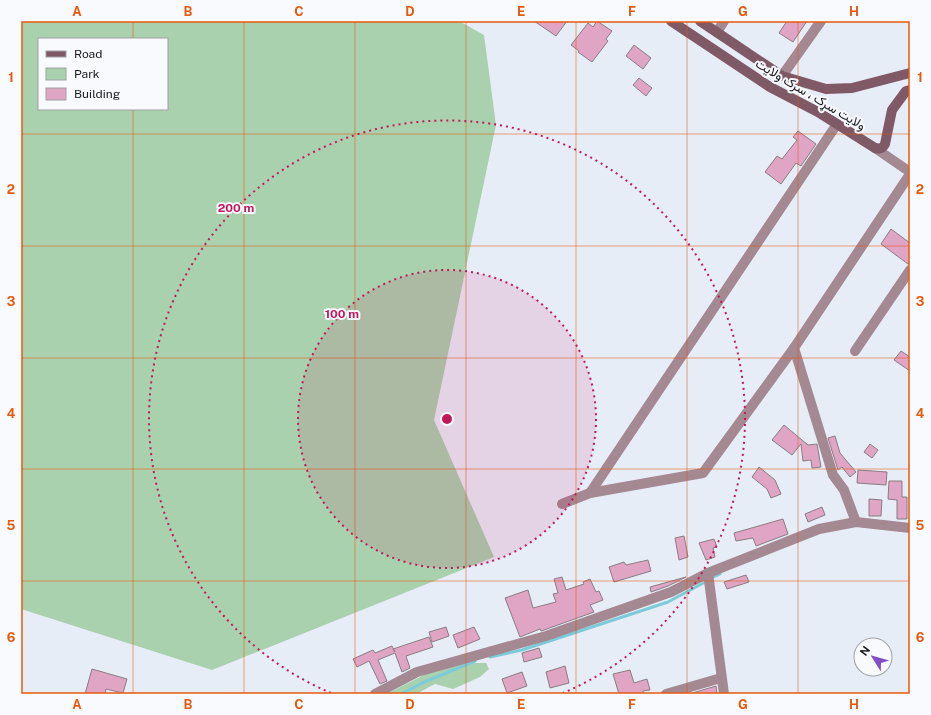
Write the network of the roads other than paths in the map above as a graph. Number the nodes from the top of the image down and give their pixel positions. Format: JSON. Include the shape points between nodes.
{"nodes":[{"id":1,"x":671,"y":21,"type":"edge"},
{"id":2,"x":700,"y":21,"type":"edge"},
{"id":3,"x":724,"y":21,"type":"edge"},
{"id":4,"x":821,"y":21,"type":"edge"},
{"id":5,"x":717,"y":32,"type":"junction"},
{"id":6,"x":906,"y":74,"type":"edge"},
{"id":7,"x":782,"y":76,"type":"junction"},
{"id":8,"x":908,"y":90,"type":"edge"},
{"id":9,"x":836,"y":124,"type":"junction"},
{"id":10,"x":875,"y":148,"type":"junction"},
{"id":11,"x":910,"y":173,"type":"edge"},
{"id":12,"x":906,"y":188,"type":"edge"},
{"id":13,"x":910,"y":270,"type":"edge"},
{"id":14,"x":794,"y":348,"type":"junction"},
{"id":15,"x":855,"y":351,"type":"dead end"},
{"id":16,"x":590,"y":493,"type":"junction"},
{"id":17,"x":562,"y":504,"type":"dead end"},
{"id":18,"x":856,"y":522,"type":"junction"},
{"id":19,"x":910,"y":528,"type":"edge"},
{"id":20,"x":708,"y":574,"type":"junction"},
{"id":21,"x":721,"y":678,"type":"junction"},
{"id":22,"x":376,"y":694,"type":"edge"},
{"id":23,"x":666,"y":694,"type":"edge"},
{"id":24,"x":724,"y":694,"type":"edge"}],
"edges":[{"from":1,"to":9,"type":"main road","name":"ولایت سړک ، سرک ولایت","via":[[770,87]]},
{"from":2,"to":5,"type":"main road","name":"ولایت سړک ، سرک ولایت"},
{"from":3,"to":5,"type":"street"},
{"from":4,"to":7,"type":"street"},
{"from":5,"to":7,"type":"main road","name":"ولایت سړک ، سرک ولایت"},
{"from":6,"to":7,"type":"main road","name":"ولایت سړک ، سرک ولایت","via":[[852,88],[826,89]]},
{"from":6,"to":8,"type":"main road"},
{"from":8,"to":10,"type":"main road","via":[[892,110],[885,144],[880,149]]},
{"from":9,"to":10,"type":"main road","name":"ولایت سړک ، سرک ولایت"},
{"from":9,"to":16,"type":"street"},
{"from":10,"to":11,"type":"street"},
{"from":11,"to":12,"type":"street"},
{"from":12,"to":14,"type":"street"},
{"from":13,"to":15,"type":"street"},
{"from":14,"to":16,"type":"street","via":[[703,473]]},
{"from":14,"to":18,"type":"street","via":[[833,475],[844,490]]},
{"from":16,"to":17,"type":"street"},
{"from":18,"to":19,"type":"street"},
{"from":18,"to":20,"type":"street","via":[[819,529]]},
{"from":20,"to":21,"type":"street"},
{"from":20,"to":22,"type":"street","via":[[671,592],[546,636],[417,672]]},
{"from":21,"to":23,"type":"street"},
{"from":21,"to":24,"type":"street"}]}
